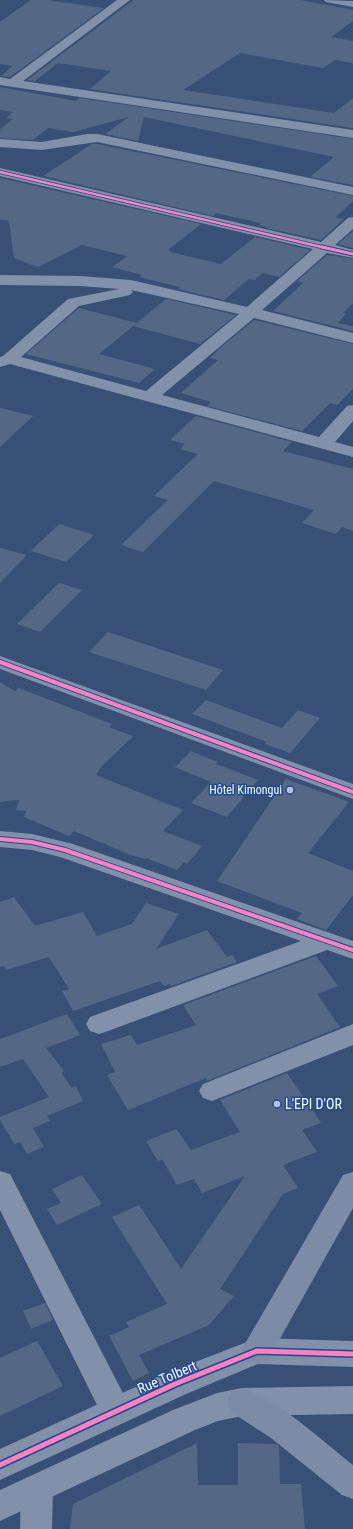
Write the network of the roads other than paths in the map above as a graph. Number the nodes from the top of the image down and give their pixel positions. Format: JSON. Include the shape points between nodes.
{"nodes":[{"id":1,"x":124,"y":0,"type":"edge"},
{"id":2,"x":330,"y":0,"type":"edge"},
{"id":3,"x":353,"y":4,"type":"edge"},
{"id":4,"x":6,"y":82,"type":"edge"},
{"id":5,"x":353,"y":134,"type":"edge"},
{"id":6,"x":0,"y":143,"type":"edge"},
{"id":7,"x":0,"y":172,"type":"edge"},
{"id":8,"x":353,"y":191,"type":"edge"},
{"id":9,"x":353,"y":221,"type":"edge"},
{"id":10,"x":324,"y":248,"type":"junction"},
{"id":11,"x":353,"y":254,"type":"edge"},
{"id":12,"x":0,"y":280,"type":"edge"},
{"id":13,"x":150,"y":289,"type":"junction"},
{"id":14,"x":250,"y":312,"type":"junction"},
{"id":15,"x":353,"y":338,"type":"edge"},
{"id":16,"x":5,"y":360,"type":"edge"},
{"id":17,"x":148,"y":397,"type":"junction"},
{"id":18,"x":353,"y":410,"type":"edge"},
{"id":19,"x":322,"y":444,"type":"junction"},
{"id":20,"x":353,"y":452,"type":"edge"},
{"id":21,"x":0,"y":662,"type":"edge"},
{"id":22,"x":353,"y":792,"type":"edge"},
{"id":23,"x":0,"y":839,"type":"edge"},
{"id":24,"x":326,"y":941,"type":"junction"},
{"id":25,"x":353,"y":950,"type":"edge"},
{"id":26,"x":99,"y":1024,"type":"dead end"},
{"id":27,"x":353,"y":1034,"type":"edge"},
{"id":28,"x":212,"y":1091,"type":"dead end"},
{"id":29,"x":0,"y":1182,"type":"edge"},
{"id":30,"x":353,"y":1183,"type":"edge"},
{"id":31,"x":257,"y":1351,"type":"junction"},
{"id":32,"x":353,"y":1354,"type":"edge"},
{"id":33,"x":353,"y":1400,"type":"edge"},
{"id":34,"x":242,"y":1402,"type":"junction"},
{"id":35,"x":116,"y":1411,"type":"junction"},
{"id":36,"x":0,"y":1465,"type":"edge"},
{"id":37,"x":353,"y":1484,"type":"edge"},
{"id":38,"x":37,"y":1489,"type":"junction"},
{"id":39,"x":0,"y":1506,"type":"edge"},
{"id":40,"x":36,"y":1529,"type":"edge"}],
"edges":[{"from":1,"to":4,"type":"street"},
{"from":2,"to":3,"type":"street"},
{"from":4,"to":5,"type":"street"},
{"from":6,"to":8,"type":"street","via":[[42,147],[97,138]]},
{"from":7,"to":10,"type":"street"},
{"from":9,"to":10,"type":"street"},
{"from":10,"to":11,"type":"street"},
{"from":10,"to":14,"type":"street"},
{"from":12,"to":13,"type":"street","via":[[112,282]]},
{"from":13,"to":14,"type":"street"},
{"from":13,"to":16,"type":"street","via":[[74,302]]},
{"from":14,"to":15,"type":"street"},
{"from":14,"to":17,"type":"street"},
{"from":16,"to":17,"type":"street"},
{"from":17,"to":19,"type":"street"},
{"from":18,"to":19,"type":"street"},
{"from":19,"to":20,"type":"street"},
{"from":21,"to":22,"type":"street"},
{"from":23,"to":24,"type":"street","via":[[32,842],[65,850]]},
{"from":24,"to":25,"type":"street"},
{"from":24,"to":26,"type":"street"},
{"from":27,"to":28,"type":"street"},
{"from":29,"to":35,"type":"street"},
{"from":30,"to":31,"type":"main road"},
{"from":31,"to":32,"type":"street","name":"Rue Tolbert"},
{"from":31,"to":35,"type":"street","name":"Rue Tolbert"},
{"from":33,"to":34,"type":"street"},
{"from":34,"to":37,"type":"main road","via":[[282,1428]]},
{"from":34,"to":38,"type":"street","via":[[218,1407],[184,1420]]},
{"from":35,"to":36,"type":"street","name":"Rue Tolbert"},
{"from":38,"to":39,"type":"street"},
{"from":38,"to":40,"type":"street"}]}
